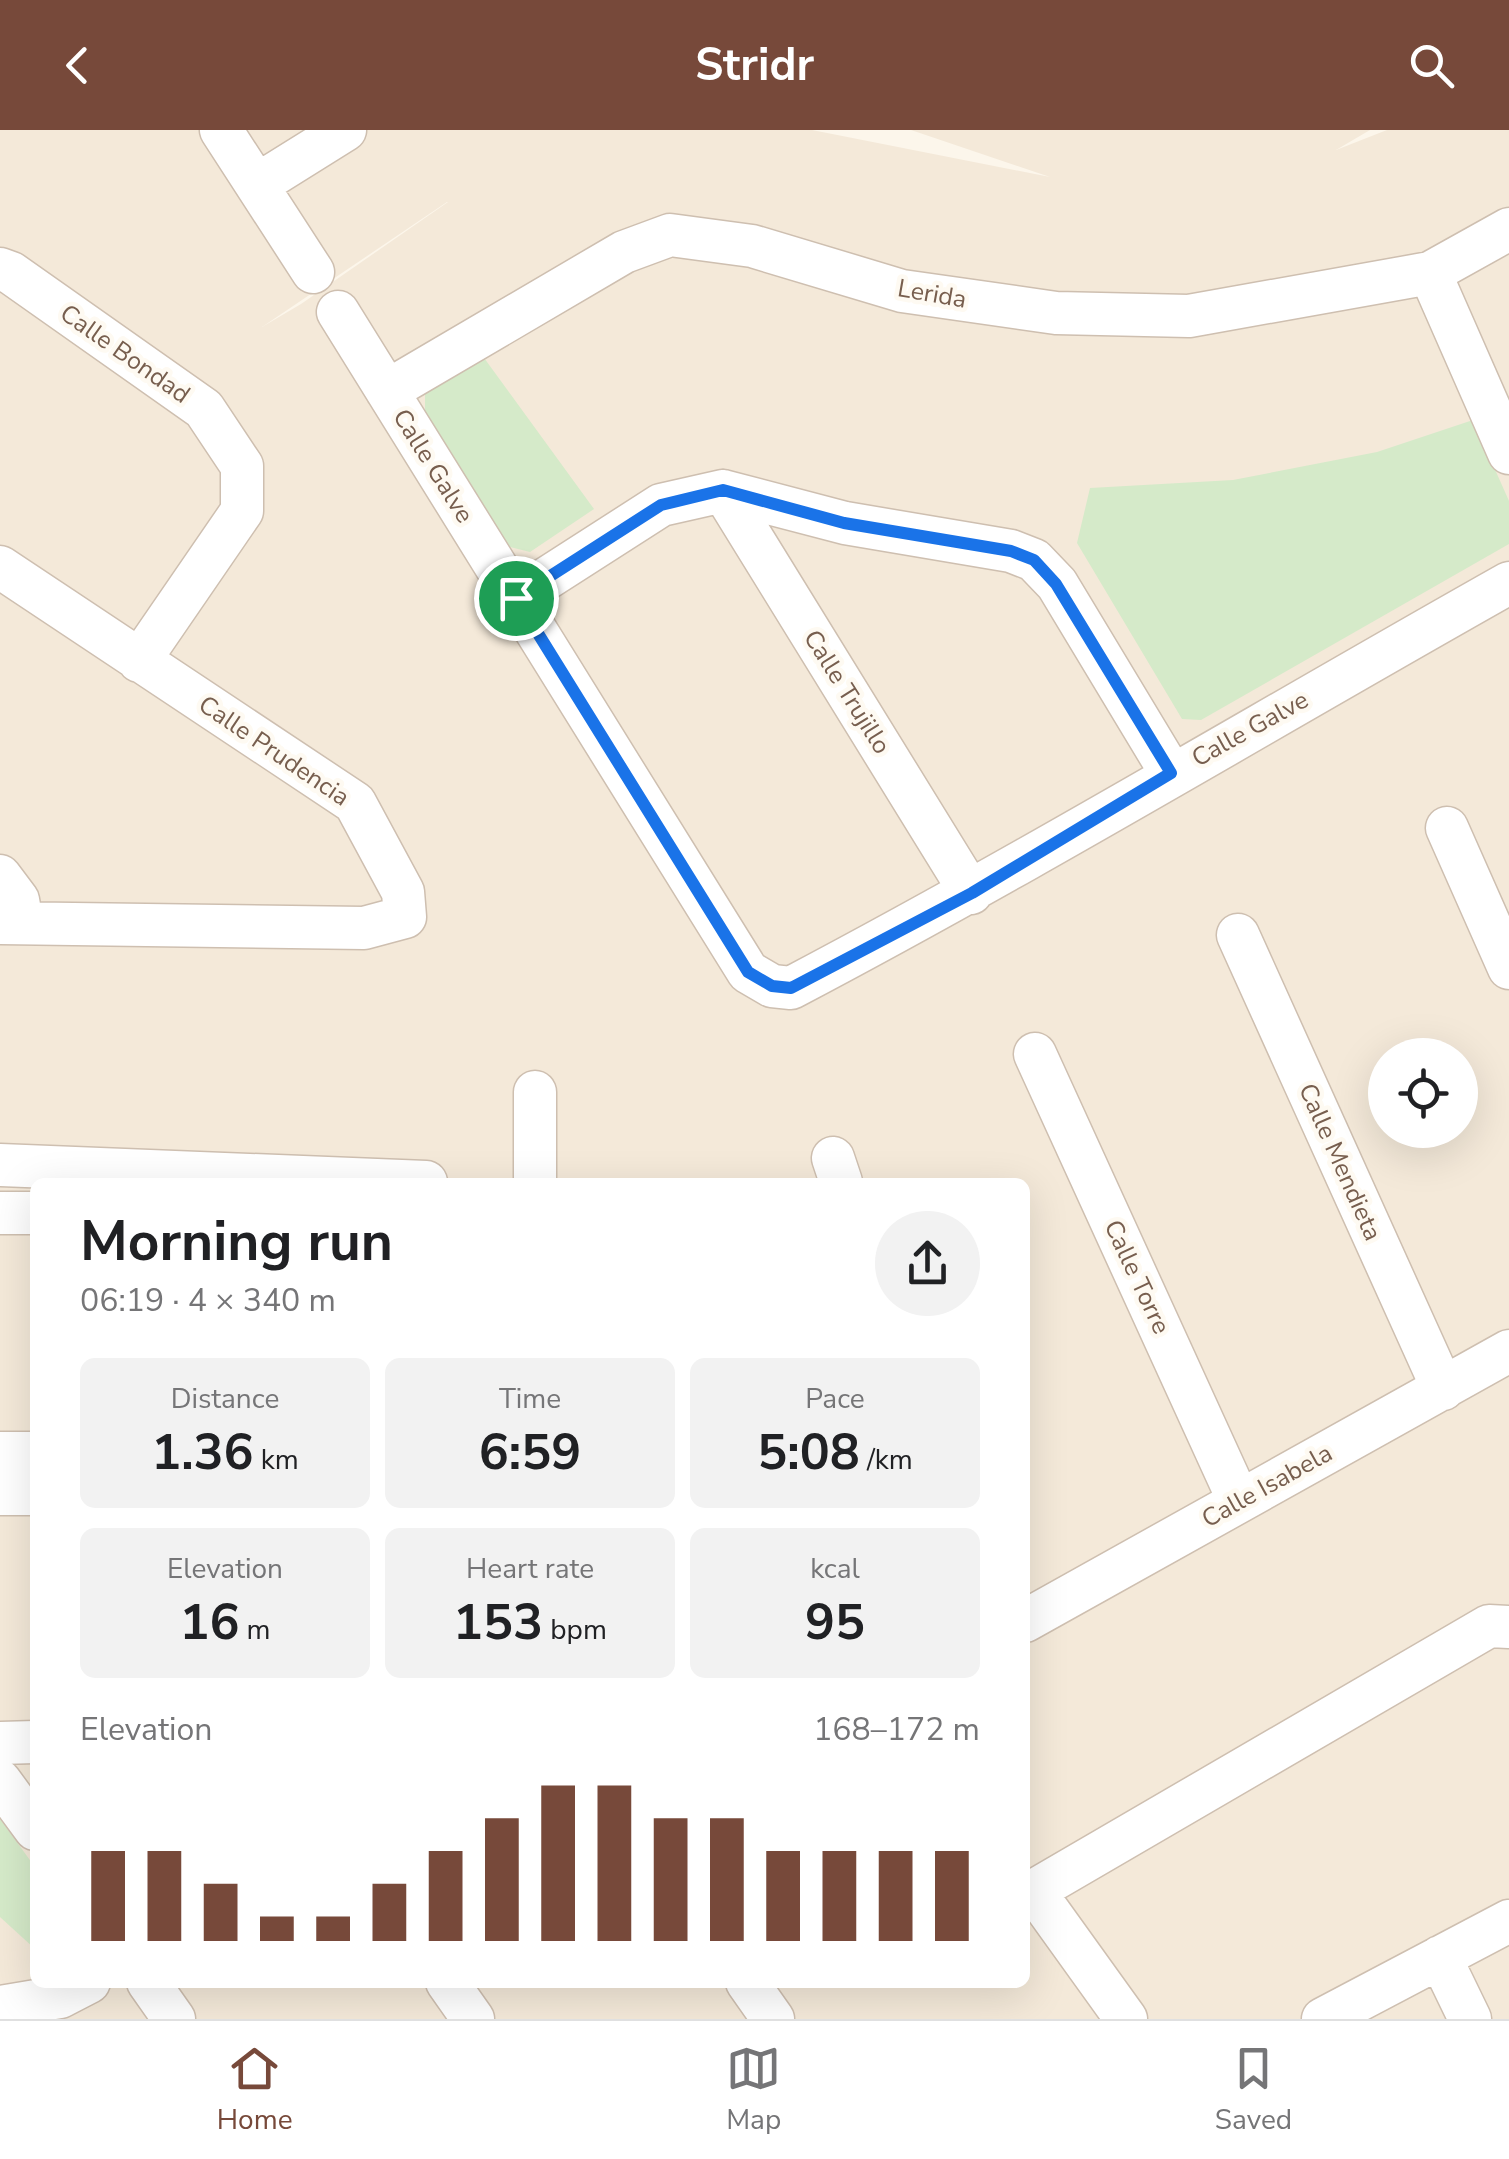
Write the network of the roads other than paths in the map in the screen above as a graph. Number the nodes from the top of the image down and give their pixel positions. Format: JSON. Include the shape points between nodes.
{"nodes":[{"id":1,"x":222,"y":130,"type":"edge"},
{"id":2,"x":345,"y":130,"type":"edge"},
{"id":3,"x":257,"y":186,"type":"junction"},
{"id":4,"x":1509,"y":229,"type":"edge"},
{"id":5,"x":0,"y":270,"type":"edge"},
{"id":6,"x":312,"y":272,"type":"dead end"},
{"id":7,"x":1430,"y":273,"type":"junction"},
{"id":8,"x":338,"y":312,"type":"dead end"},
{"id":9,"x":387,"y":391,"type":"junction"},
{"id":10,"x":1509,"y":453,"type":"edge"},
{"id":11,"x":723,"y":490,"type":"junction"},
{"id":12,"x":0,"y":568,"type":"edge"},
{"id":13,"x":1509,"y":583,"type":"edge"},
{"id":14,"x":516,"y":598,"type":"junction"},
{"id":15,"x":139,"y":660,"type":"junction"},
{"id":16,"x":1171,"y":773,"type":"junction"},
{"id":17,"x":1447,"y":828,"type":"dead end"},
{"id":18,"x":0,"y":876,"type":"edge"},
{"id":19,"x":972,"y":893,"type":"junction"},
{"id":20,"x":11,"y":924,"type":"edge"},
{"id":21,"x":1238,"y":936,"type":"dead end"},
{"id":22,"x":1509,"y":968,"type":"edge"},
{"id":23,"x":1036,"y":1054,"type":"dead end"},
{"id":24,"x":534,"y":1092,"type":"dead end"},
{"id":25,"x":0,"y":1165,"type":"edge"},
{"id":26,"x":344,"y":1178,"type":"edge"},
{"id":27,"x":534,"y":1178,"type":"edge"},
{"id":28,"x":0,"y":1213,"type":"edge"},
{"id":29,"x":30,"y":1214,"type":"edge"},
{"id":30,"x":1509,"y":1352,"type":"edge"},
{"id":31,"x":1443,"y":1389,"type":"junction"},
{"id":32,"x":0,"y":1453,"type":"edge"},
{"id":33,"x":30,"y":1454,"type":"edge"},
{"id":34,"x":0,"y":1494,"type":"edge"},
{"id":35,"x":30,"y":1494,"type":"edge"},
{"id":36,"x":1239,"y":1501,"type":"junction"},
{"id":37,"x":1030,"y":1606,"type":"edge"},
{"id":38,"x":1509,"y":1627,"type":"edge"},
{"id":39,"x":30,"y":1742,"type":"edge"},
{"id":40,"x":0,"y":1743,"type":"edge"},
{"id":41,"x":0,"y":1781,"type":"edge"},
{"id":42,"x":30,"y":1822,"type":"edge"},
{"id":43,"x":1030,"y":1893,"type":"edge"},
{"id":44,"x":1509,"y":1921,"type":"edge"},
{"id":45,"x":1440,"y":1957,"type":"junction"},
{"id":46,"x":78,"y":1988,"type":"edge"},
{"id":47,"x":152,"y":1988,"type":"edge"},
{"id":48,"x":451,"y":1988,"type":"edge"},
{"id":49,"x":751,"y":1988,"type":"edge"},
{"id":50,"x":0,"y":2007,"type":"edge"},
{"id":51,"x":174,"y":2019,"type":"edge"},
{"id":52,"x":473,"y":2019,"type":"edge"},
{"id":53,"x":773,"y":2019,"type":"edge"},
{"id":54,"x":1126,"y":2019,"type":"edge"},
{"id":55,"x":1323,"y":2019,"type":"edge"},
{"id":56,"x":1470,"y":2019,"type":"edge"}],
"edges":[{"from":1,"to":3,"type":"street"},
{"from":2,"to":3,"type":"street"},
{"from":3,"to":6,"type":"street"},
{"from":4,"to":7,"type":"street","name":"Lerida"},
{"from":5,"to":15,"type":"street","name":"Calle Bondad","via":[[204,409],[242,466],[242,510]]},
{"from":7,"to":9,"type":"street","name":"Lerida","via":[[1189,316],[1056,313],[902,291],[752,246],[670,235],[624,252]]},
{"from":7,"to":10,"type":"street"},
{"from":8,"to":9,"type":"street","name":"Calle Galve"},
{"from":9,"to":14,"type":"street","name":"Calle Galve"},
{"from":11,"to":14,"type":"street","via":[[661,505]]},
{"from":11,"to":16,"type":"street","via":[[844,523],[1034,560],[1056,584]]},
{"from":11,"to":19,"type":"street","name":"Calle Trujillo"},
{"from":12,"to":15,"type":"street","name":"Calle Prudencia"},
{"from":13,"to":16,"type":"street","name":"Calle Galve"},
{"from":14,"to":19,"type":"street","name":"Calle Galve","via":[[748,972],[791,988]]},
{"from":15,"to":20,"type":"street","name":"Calle Prudencia","via":[[355,803],[403,892],[405,917],[364,928]]},
{"from":16,"to":19,"type":"street","name":"Calle Galve"},
{"from":17,"to":22,"type":"street"},
{"from":18,"to":20,"type":"street","via":[[18,900]]},
{"from":21,"to":31,"type":"street","name":"Calle Mendieta"},
{"from":23,"to":36,"type":"street","name":"Calle Torre"},
{"from":24,"to":27,"type":"street"},
{"from":25,"to":26,"type":"street"},
{"from":28,"to":29,"type":"street"},
{"from":30,"to":31,"type":"street","name":"Calle Isabela"},
{"from":31,"to":36,"type":"street","name":"Calle Isabela"},
{"from":32,"to":33,"type":"street"},
{"from":34,"to":35,"type":"street"},
{"from":36,"to":37,"type":"street","name":"Calle Isabela"},
{"from":38,"to":43,"type":"street","via":[[1490,1626]]},
{"from":39,"to":40,"type":"street"},
{"from":41,"to":42,"type":"street"},
{"from":43,"to":54,"type":"street"},
{"from":44,"to":45,"type":"street"},
{"from":45,"to":55,"type":"street"},
{"from":45,"to":56,"type":"street"},
{"from":46,"to":50,"type":"street","via":[[60,1998]]},
{"from":47,"to":51,"type":"street"},
{"from":48,"to":52,"type":"street"},
{"from":49,"to":53,"type":"street"}]}
